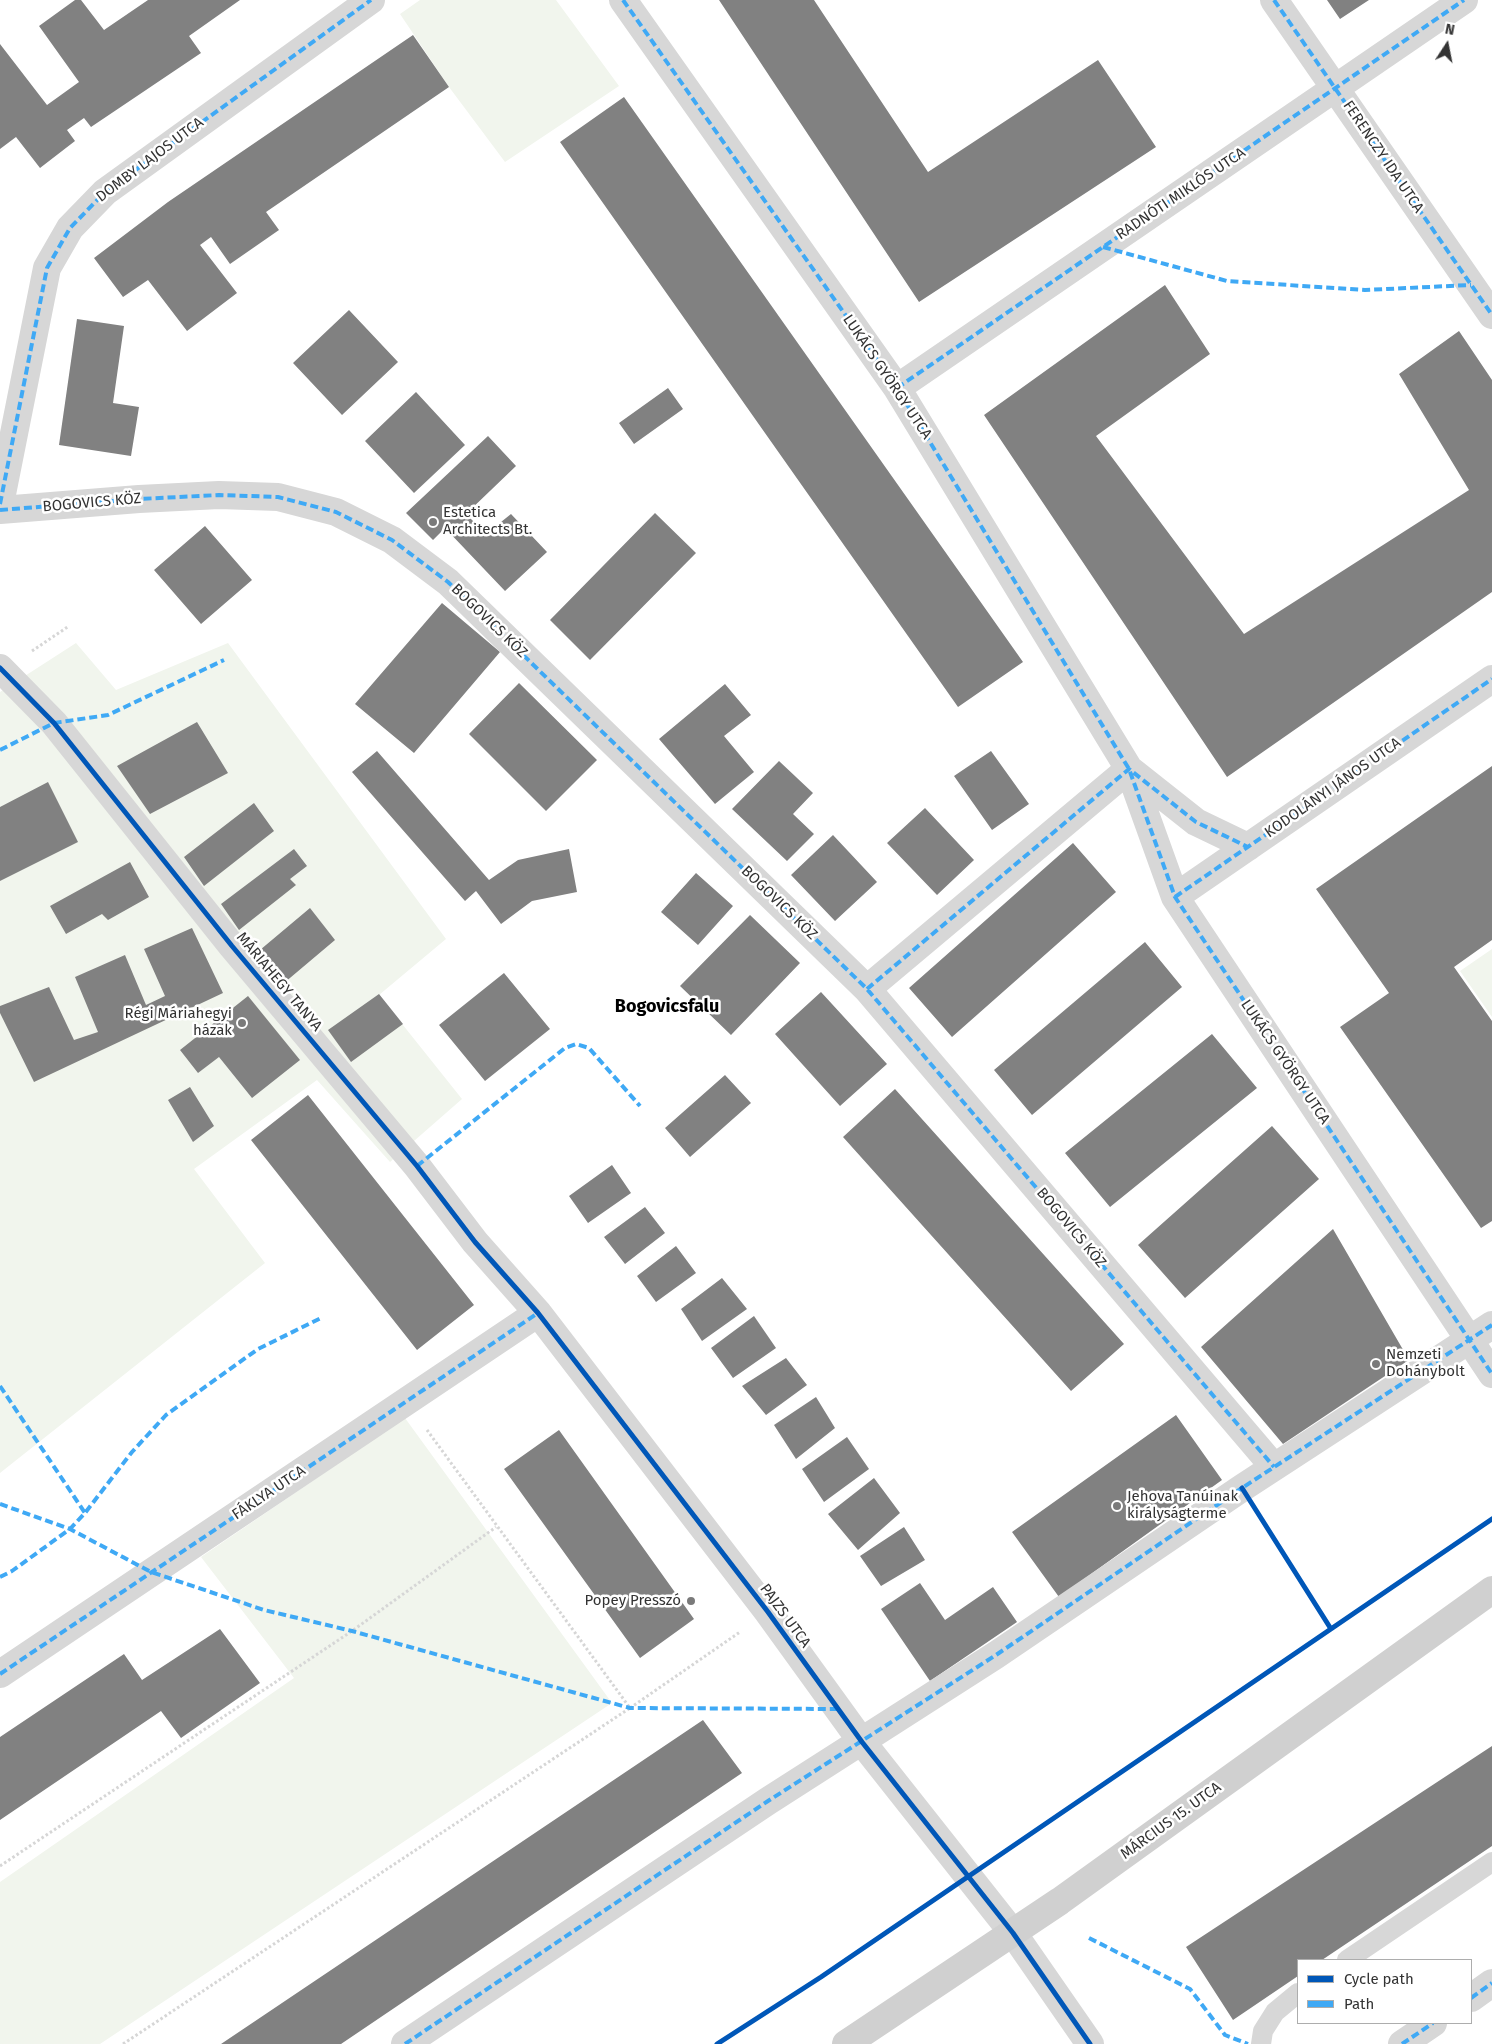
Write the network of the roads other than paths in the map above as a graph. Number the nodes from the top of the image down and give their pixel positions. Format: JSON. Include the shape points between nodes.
{"nodes":[{"id":1,"x":371,"y":0,"type":"edge"},
{"id":2,"x":623,"y":0,"type":"edge"},
{"id":3,"x":1274,"y":0,"type":"edge"},
{"id":4,"x":1464,"y":0,"type":"edge"},
{"id":5,"x":1336,"y":88,"type":"junction"},
{"id":6,"x":1492,"y":315,"type":"edge"},
{"id":7,"x":897,"y":388,"type":"junction"},
{"id":8,"x":0,"y":504,"type":"edge"},
{"id":9,"x":0,"y":510,"type":"edge"},
{"id":10,"x":1,"y":669,"type":"edge"},
{"id":11,"x":1492,"y":679,"type":"edge"},
{"id":12,"x":1129,"y":769,"type":"junction"},
{"id":13,"x":1248,"y":847,"type":"junction"},
{"id":14,"x":1175,"y":897,"type":"junction"},
{"id":15,"x":867,"y":989,"type":"junction"},
{"id":16,"x":538,"y":1313,"type":"junction"},
{"id":17,"x":1492,"y":1325,"type":"edge"},
{"id":18,"x":1470,"y":1340,"type":"junction"},
{"id":19,"x":1492,"y":1374,"type":"edge"},
{"id":20,"x":1274,"y":1467,"type":"junction"},
{"id":21,"x":1492,"y":1590,"type":"edge"},
{"id":22,"x":0,"y":1674,"type":"edge"},
{"id":23,"x":862,"y":1742,"type":"junction"},
{"id":24,"x":1492,"y":1862,"type":"edge"},
{"id":25,"x":1013,"y":1933,"type":"junction"},
{"id":26,"x":1347,"y":1959,"type":"edge"},
{"id":27,"x":1297,"y":1994,"type":"edge"},
{"id":28,"x":1432,"y":2024,"type":"edge"},
{"id":29,"x":405,"y":2044,"type":"edge"},
{"id":30,"x":846,"y":2044,"type":"edge"},
{"id":31,"x":1090,"y":2044,"type":"edge"},
{"id":32,"x":1261,"y":2044,"type":"edge"},
{"id":33,"x":1402,"y":2044,"type":"edge"}],
"edges":[{"from":1,"to":8,"type":"street","name":"DOMBY LAJOS UTCA","via":[[105,192],[70,228],[47,268]]},
{"from":2,"to":7,"type":"street","name":"LUKÁCS GYÖRGY UTCA"},
{"from":3,"to":5,"type":"street","name":"FERENCZY IDA UTCA"},
{"from":4,"to":5,"type":"street","name":"RADNÓTI MIKLÓS UTCA"},
{"from":5,"to":6,"type":"street","name":"FERENCZY IDA UTCA"},
{"from":5,"to":7,"type":"street","name":"RADNÓTI MIKLÓS UTCA"},
{"from":7,"to":12,"type":"street","name":"LUKÁCS GYÖRGY UTCA"},
{"from":9,"to":15,"type":"street","name":"BOGOVICS KÖZ","via":[[219,495],[278,497],[336,512],[392,540],[448,582]]},
{"from":10,"to":16,"type":"street","name":"MÁRIAHEGY TANYA","via":[[54,723],[232,946],[417,1166],[475,1242]]},
{"from":11,"to":13,"type":"street","name":"KODOLÁNYI JÁNOS UTCA"},
{"from":12,"to":13,"type":"street","name":"LUKÁCS GYÖRGY UTCA","via":[[1196,822]]},
{"from":12,"to":14,"type":"street","name":"LUKÁCS GYÖRGY UTCA"},
{"from":12,"to":15,"type":"street"},
{"from":13,"to":14,"type":"street","name":"KODOLÁNYI JÁNOS UTCA"},
{"from":14,"to":18,"type":"street","name":"LUKÁCS GYÖRGY UTCA"},
{"from":15,"to":20,"type":"street","name":"BOGOVICS KÖZ"},
{"from":16,"to":22,"type":"street","name":"FÁKLYA UTCA"},
{"from":16,"to":23,"type":"street","name":"PAJZS UTCA","via":[[768,1612]]},
{"from":17,"to":18,"type":"street"},
{"from":18,"to":19,"type":"street","name":"LUKÁCS GYÖRGY UTCA"},
{"from":18,"to":20,"type":"street"},
{"from":20,"to":23,"type":"street"},
{"from":21,"to":25,"type":"street","name":"MÁRCIUS 15. UTCA"},
{"from":23,"to":25,"type":"street","name":"PAJZS UTCA"},
{"from":23,"to":29,"type":"street","via":[[768,1801]]},
{"from":24,"to":26,"type":"lane"},
{"from":25,"to":30,"type":"street","name":"MÁRCIUS 15. UTCA"},
{"from":25,"to":31,"type":"street","name":"PAJZS UTCA"},
{"from":27,"to":32,"type":"lane","via":[[1275,2012],[1263,2031]]},
{"from":28,"to":33,"type":"street"}]}
